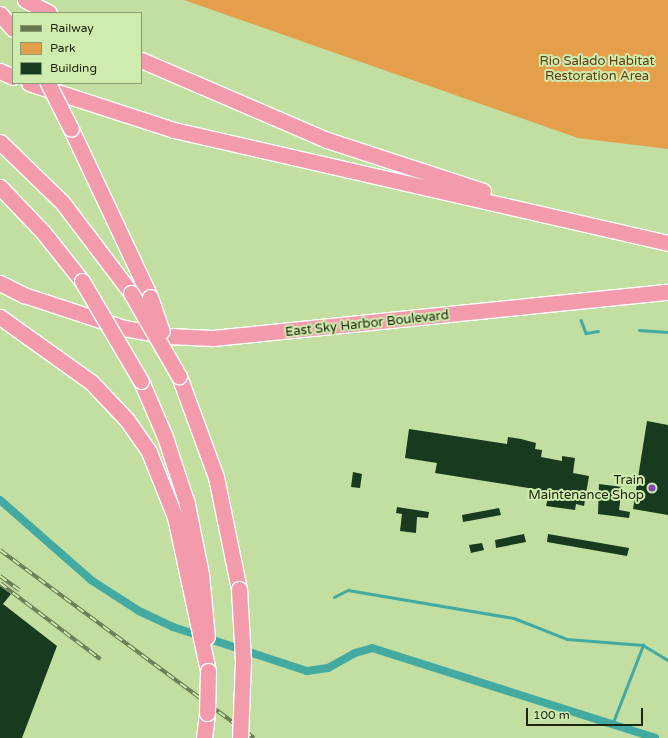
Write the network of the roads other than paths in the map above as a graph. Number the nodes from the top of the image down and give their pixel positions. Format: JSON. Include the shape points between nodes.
{"nodes":[{"id":1,"x":25,"y":0,"type":"edge"},
{"id":2,"x":47,"y":12,"type":"edge"},
{"id":3,"x":0,"y":14,"type":"edge"},
{"id":4,"x":12,"y":28,"type":"edge"},
{"id":5,"x":142,"y":60,"type":"edge"},
{"id":6,"x":0,"y":71,"type":"edge"},
{"id":7,"x":12,"y":77,"type":"edge"},
{"id":8,"x":32,"y":84,"type":"edge"},
{"id":9,"x":48,"y":84,"type":"edge"},
{"id":10,"x":0,"y":142,"type":"edge"},
{"id":11,"x":0,"y":187,"type":"edge"},
{"id":12,"x":668,"y":236,"type":"edge"},
{"id":13,"x":668,"y":243,"type":"edge"},
{"id":14,"x":0,"y":273,"type":"edge"},
{"id":15,"x":0,"y":283,"type":"edge"},
{"id":16,"x":668,"y":292,"type":"edge"},
{"id":17,"x":636,"y":295,"type":"junction"},
{"id":18,"x":668,"y":296,"type":"edge"},
{"id":19,"x":68,"y":310,"type":"junction"},
{"id":20,"x":0,"y":317,"type":"edge"},
{"id":21,"x":178,"y":376,"type":"junction"},
{"id":22,"x":197,"y":592,"type":"junction"},
{"id":23,"x":204,"y":738,"type":"edge"},
{"id":24,"x":240,"y":738,"type":"edge"}],
"edges":[{"from":1,"to":2,"type":"highway"},
{"from":3,"to":4,"type":"highway"},
{"from":5,"to":12,"type":"highway","via":[[269,118],[390,162],[520,201]]},
{"from":6,"to":7,"type":"highway"},
{"from":8,"to":13,"type":"highway","via":[[120,115],[195,135]]},
{"from":9,"to":21,"type":"highway","bridge":true,"via":[[150,297]]},
{"from":10,"to":21,"type":"highway","bridge":true,"via":[[62,202],[131,292]]},
{"from":11,"to":22,"type":"highway","bridge":true,"via":[[43,232],[82,281],[141,381],[179,477]]},
{"from":14,"to":19,"type":"highway"},
{"from":15,"to":19,"type":"highway"},
{"from":16,"to":17,"type":"highway","name":"East Sky Harbor Boulevard"},
{"from":17,"to":18,"type":"highway"},
{"from":17,"to":19,"type":"highway","name":"East Sky Harbor Boulevard","via":[[226,338],[139,332]]},
{"from":20,"to":22,"type":"highway","via":[[91,382],[135,430],[167,491]]},
{"from":21,"to":24,"type":"highway","bridge":true,"via":[[216,477],[239,589],[244,668]]},
{"from":22,"to":23,"type":"highway","bridge":true,"via":[[208,672]]}]}
